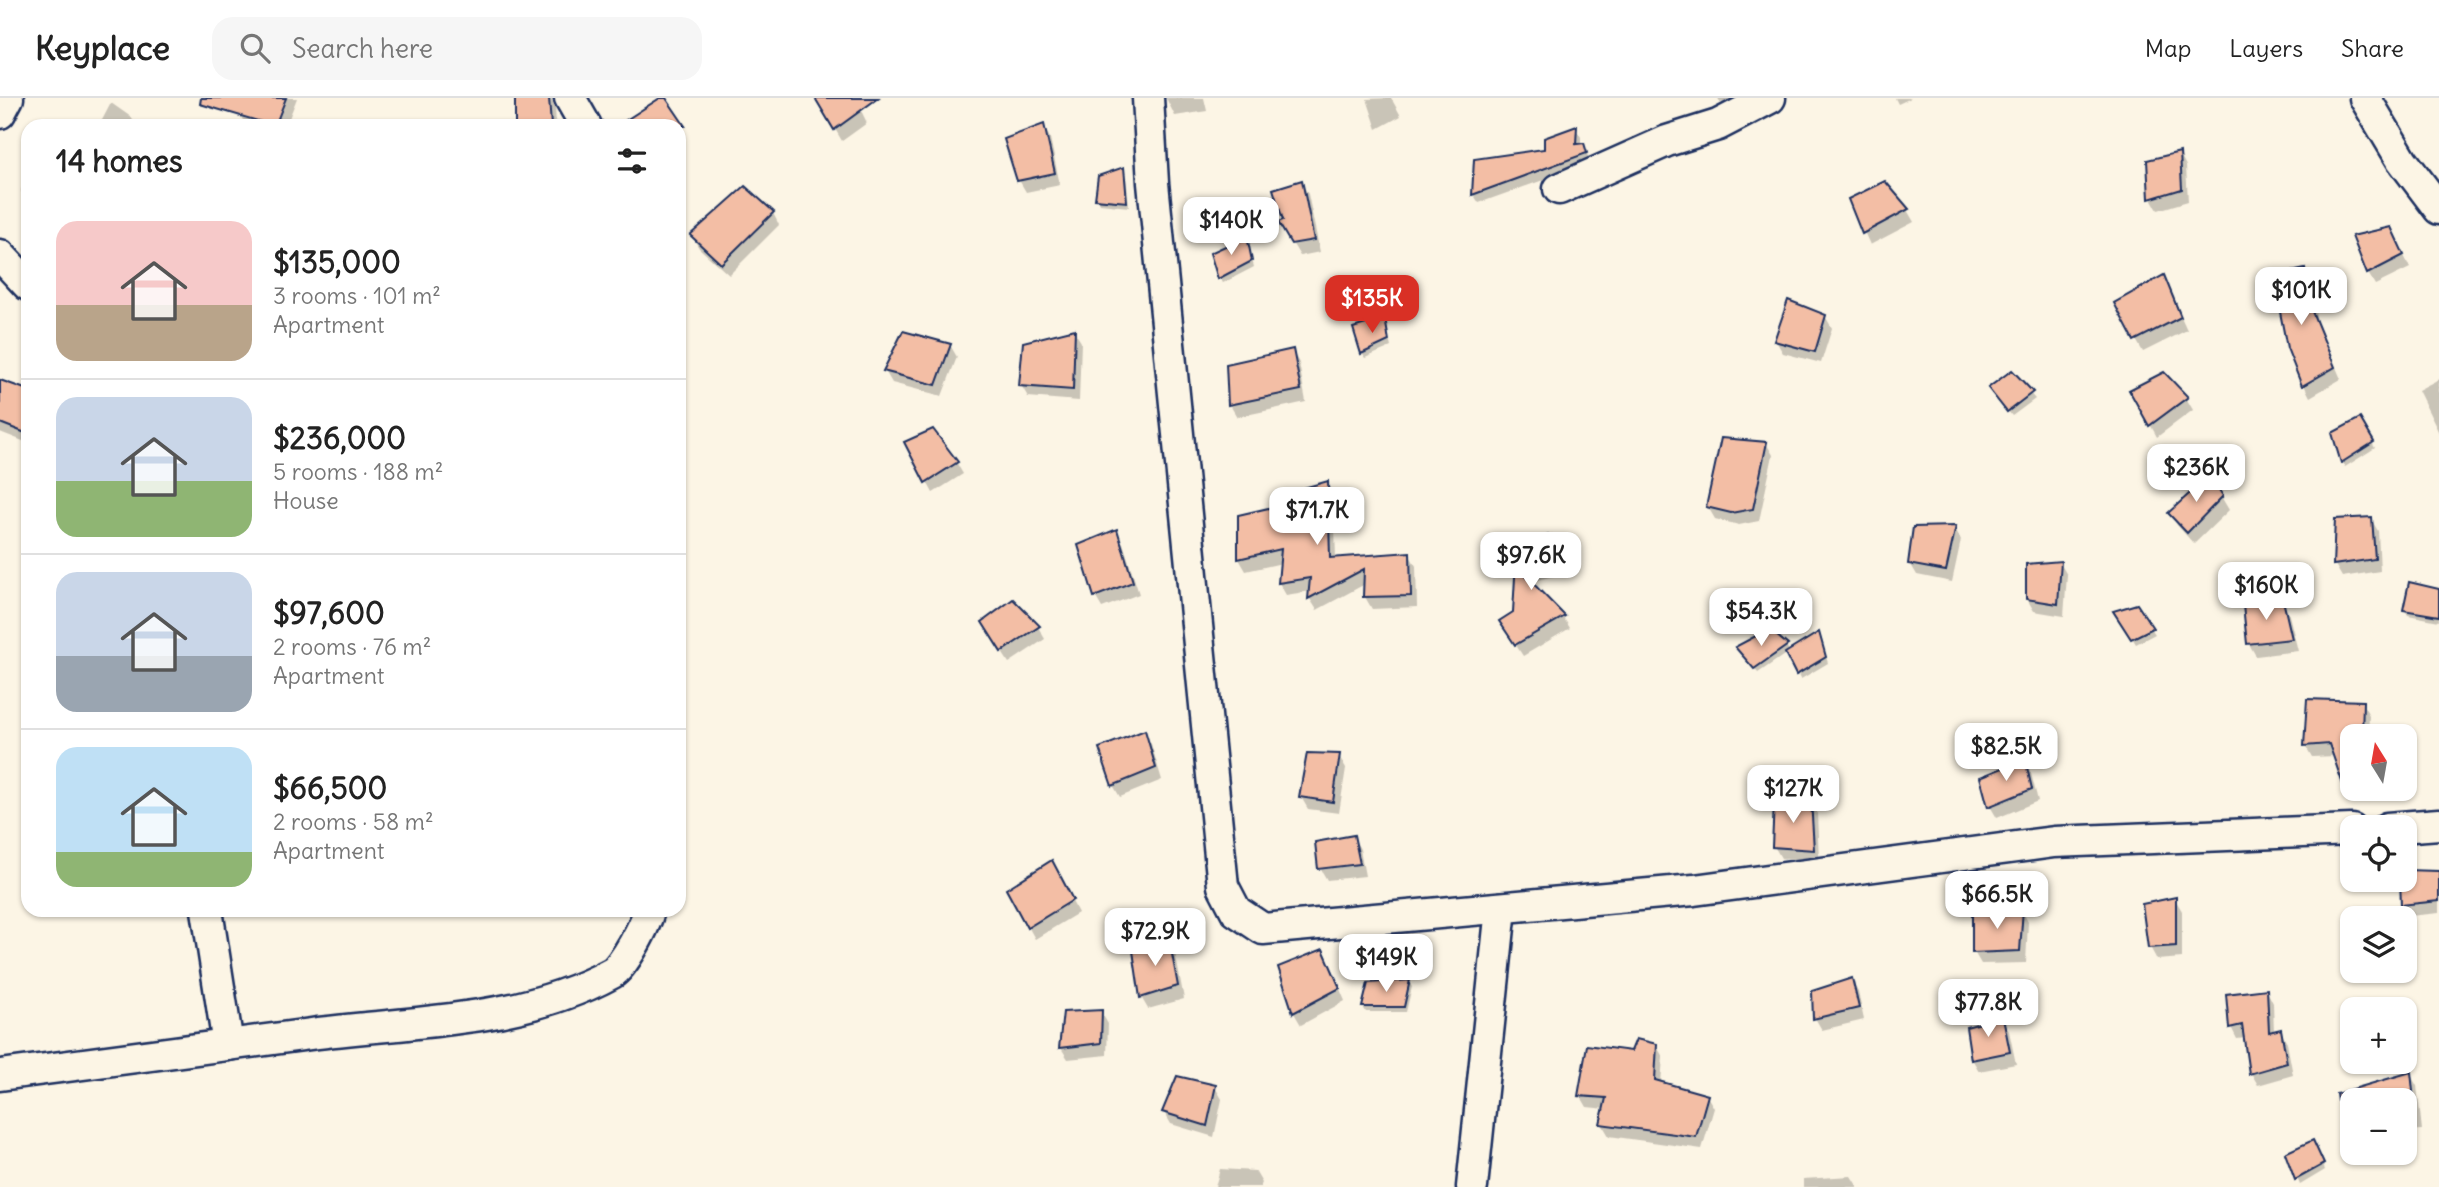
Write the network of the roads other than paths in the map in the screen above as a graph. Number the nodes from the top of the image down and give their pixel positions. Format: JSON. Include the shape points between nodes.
{"nodes":[{"id":1,"x":8,"y":98,"type":"edge"},
{"id":2,"x":569,"y":98,"type":"edge"},
{"id":3,"x":1148,"y":98,"type":"edge"},
{"id":4,"x":1770,"y":98,"type":"edge"},
{"id":5,"x":2365,"y":98,"type":"edge"},
{"id":6,"x":0,"y":113,"type":"edge"},
{"id":7,"x":582,"y":119,"type":"edge"},
{"id":8,"x":1559,"y":189,"type":"dead end"},
{"id":9,"x":2439,"y":209,"type":"edge"},
{"id":10,"x":0,"y":255,"type":"edge"},
{"id":11,"x":21,"y":278,"type":"edge"},
{"id":12,"x":2439,"y":824,"type":"edge"},
{"id":13,"x":2417,"y":826,"type":"edge"},
{"id":14,"x":2340,"y":830,"type":"edge"},
{"id":15,"x":1501,"y":908,"type":"junction"},
{"id":16,"x":208,"y":917,"type":"edge"},
{"id":17,"x":648,"y":917,"type":"edge"},
{"id":18,"x":228,"y":1045,"type":"junction"},
{"id":19,"x":0,"y":1075,"type":"edge"},
{"id":20,"x":1472,"y":1187,"type":"edge"}],
"edges":[{"from":1,"to":6,"type":"street"},
{"from":2,"to":7,"type":"street"},
{"from":3,"to":15,"type":"street","via":[[1223,886],[1236,911],[1264,929]]},
{"from":4,"to":8,"type":"street","via":[[1718,125]]},
{"from":5,"to":9,"type":"street","via":[[2402,160]]},
{"from":10,"to":11,"type":"street"},
{"from":12,"to":13,"type":"street"},
{"from":14,"to":15,"type":"street","via":[[2054,842],[1694,890]]},
{"from":15,"to":20,"type":"street"},
{"from":16,"to":18,"type":"street"},
{"from":17,"to":18,"type":"street","via":[[615,971],[560,996],[473,1017]]},
{"from":18,"to":19,"type":"street"}]}
